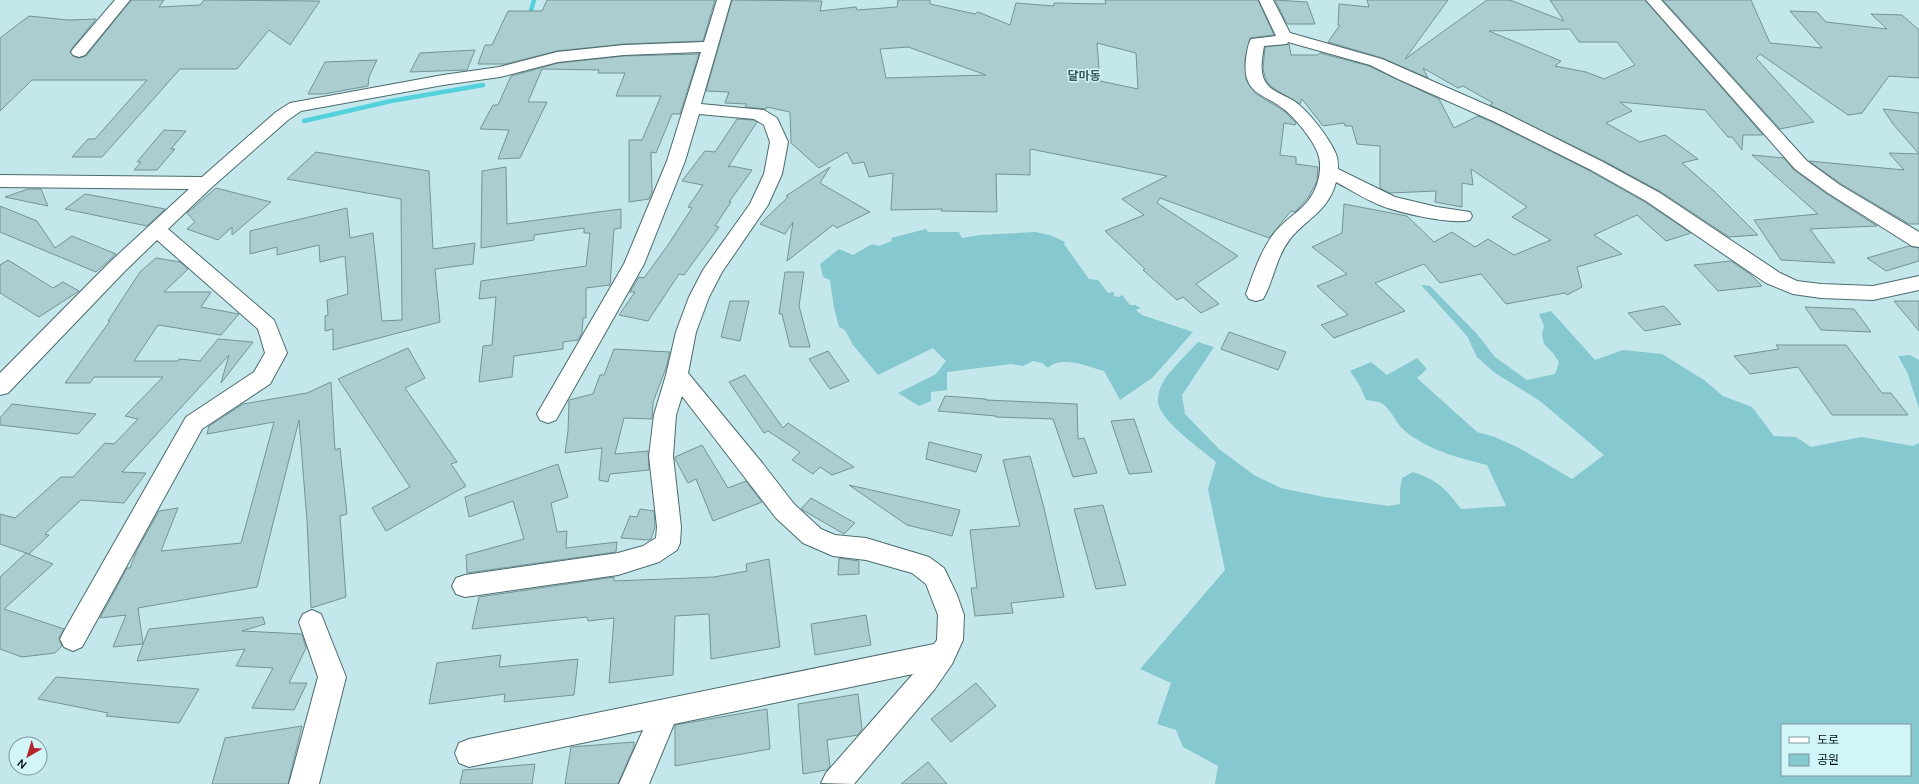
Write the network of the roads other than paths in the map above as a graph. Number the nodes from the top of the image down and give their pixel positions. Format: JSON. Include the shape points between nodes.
{"nodes":[{"id":1,"x":123,"y":0,"type":"edge"},
{"id":2,"x":724,"y":0,"type":"edge"},
{"id":3,"x":1266,"y":0,"type":"edge"},
{"id":4,"x":1654,"y":0,"type":"edge"},
{"id":5,"x":1284,"y":36,"type":"junction"},
{"id":6,"x":710,"y":47,"type":"junction"},
{"id":7,"x":79,"y":52,"type":"dead end"},
{"id":8,"x":693,"y":108,"type":"junction"},
{"id":9,"x":1329,"y":172,"type":"junction"},
{"id":10,"x":0,"y":181,"type":"edge"},
{"id":11,"x":206,"y":183,"type":"junction"},
{"id":12,"x":1463,"y":216,"type":"dead end"},
{"id":13,"x":157,"y":230,"type":"junction"},
{"id":14,"x":1919,"y":241,"type":"edge"},
{"id":15,"x":1919,"y":283,"type":"edge"},
{"id":16,"x":1256,"y":294,"type":"dead end"},
{"id":17,"x":677,"y":376,"type":"junction"},
{"id":18,"x":0,"y":387,"type":"edge"},
{"id":19,"x":548,"y":414,"type":"dead end"},
{"id":20,"x":465,"y":586,"type":"dead end"},
{"id":21,"x":312,"y":622,"type":"dead end"},
{"id":22,"x":73,"y":639,"type":"dead end"},
{"id":23,"x":943,"y":655,"type":"junction"},
{"id":24,"x":665,"y":713,"type":"junction"},
{"id":25,"x":469,"y":753,"type":"dead end"},
{"id":26,"x":836,"y":783,"type":"edge"},
{"id":27,"x":304,"y":784,"type":"edge"},
{"id":28,"x":634,"y":784,"type":"edge"}],
"edges":[{"from":1,"to":7,"type":"street"},
{"from":2,"to":6,"type":"street"},
{"from":3,"to":5,"type":"street"},
{"from":4,"to":14,"type":"street","via":[[1801,165],[1834,189]]},
{"from":5,"to":9,"type":"street","via":[[1281,41],[1257,42],[1253,62],[1255,76],[1266,92],[1291,107],[1305,122],[1327,152]]},
{"from":5,"to":15,"type":"street","via":[[1376,62],[1499,117],[1653,197],[1773,278],[1793,286],[1821,291],[1873,293]]},
{"from":6,"to":8,"type":"street"},
{"from":6,"to":11,"type":"street","via":[[624,50],[557,58],[500,72],[296,107],[282,116]]},
{"from":8,"to":17,"type":"street","via":[[758,114],[771,122],[779,142],[773,174],[759,204],[713,270],[699,297],[686,332]]},
{"from":8,"to":19,"type":"street","via":[[676,161],[634,264]]},
{"from":9,"to":12,"type":"street","via":[[1389,202]]},
{"from":9,"to":16,"type":"street","via":[[1323,194],[1316,206],[1282,236],[1264,269]]},
{"from":10,"to":11,"type":"street"},
{"from":11,"to":13,"type":"street"},
{"from":13,"to":18,"type":"street","via":[[117,267]]},
{"from":13,"to":22,"type":"street","via":[[267,325],[276,353],[262,378],[194,423]]},
{"from":17,"to":20,"type":"street","via":[[665,415],[661,456],[669,527],[668,543],[650,554],[618,564]]},
{"from":17,"to":23,"type":"street","via":[[751,465],[785,511],[812,536],[833,545],[866,549],[897,557],[920,565],[935,576],[951,615],[950,640]]},
{"from":21,"to":27,"type":"street","via":[[332,677]]},
{"from":23,"to":24,"type":"street"},
{"from":23,"to":26,"type":"street","via":[[924,681]]},
{"from":24,"to":25,"type":"street"},
{"from":24,"to":28,"type":"street"}]}
